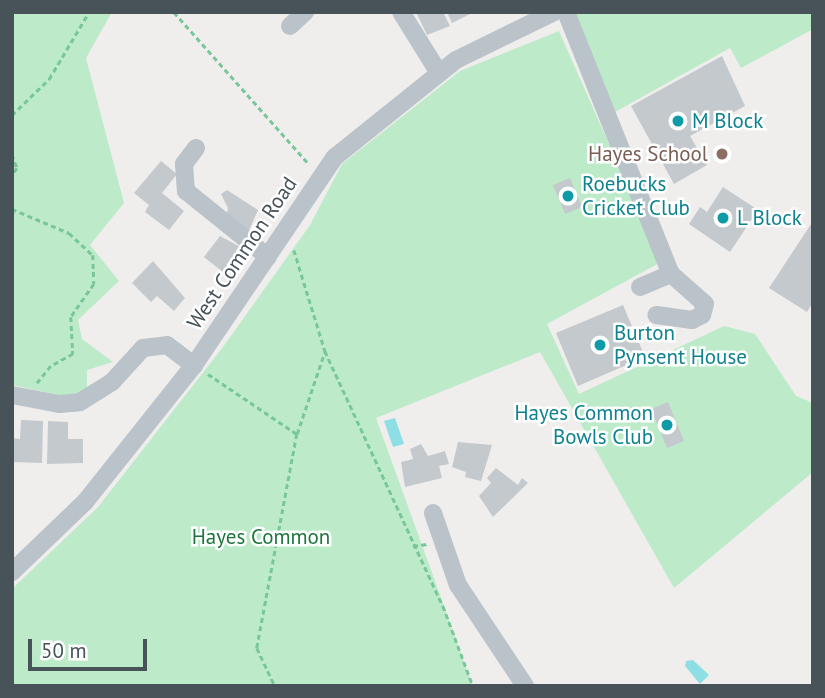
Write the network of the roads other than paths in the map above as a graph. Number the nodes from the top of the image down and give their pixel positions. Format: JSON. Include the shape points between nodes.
{"nodes":[{"id":1,"x":305,"y":12,"type":"edge"},
{"id":2,"x":401,"y":12,"type":"edge"},
{"id":3,"x":554,"y":12,"type":"edge"},
{"id":4,"x":566,"y":12,"type":"edge"},
{"id":5,"x":290,"y":26,"type":"dead end"},
{"id":6,"x":439,"y":73,"type":"junction"},
{"id":7,"x":196,"y":148,"type":"dead end"},
{"id":8,"x":268,"y":257,"type":"junction"},
{"id":9,"x":671,"y":274,"type":"junction"},
{"id":10,"x":640,"y":287,"type":"dead end"},
{"id":11,"x":656,"y":315,"type":"dead end"},
{"id":12,"x":194,"y":365,"type":"junction"},
{"id":13,"x":12,"y":395,"type":"edge"},
{"id":14,"x":433,"y":513,"type":"dead end"},
{"id":15,"x":12,"y":572,"type":"edge"},
{"id":16,"x":525,"y":686,"type":"edge"}],
"edges":[{"from":1,"to":5,"type":"street"},
{"from":2,"to":6,"type":"street"},
{"from":3,"to":6,"type":"street","name":"West Common Road","via":[[456,60]]},
{"from":4,"to":9,"type":"street"},
{"from":6,"to":8,"type":"street","name":"West Common Road","via":[[335,157]]},
{"from":7,"to":8,"type":"street","via":[[184,164],[186,191]]},
{"from":8,"to":12,"type":"street","name":"West Common Road"},
{"from":9,"to":10,"type":"street"},
{"from":9,"to":11,"type":"street","via":[[703,298],[702,315],[692,320]]},
{"from":12,"to":13,"type":"street","via":[[167,345],[143,348],[112,382],[80,402]]},
{"from":12,"to":15,"type":"street","name":"West Common Road","via":[[85,502]]},
{"from":14,"to":16,"type":"street","via":[[458,585]]}]}
